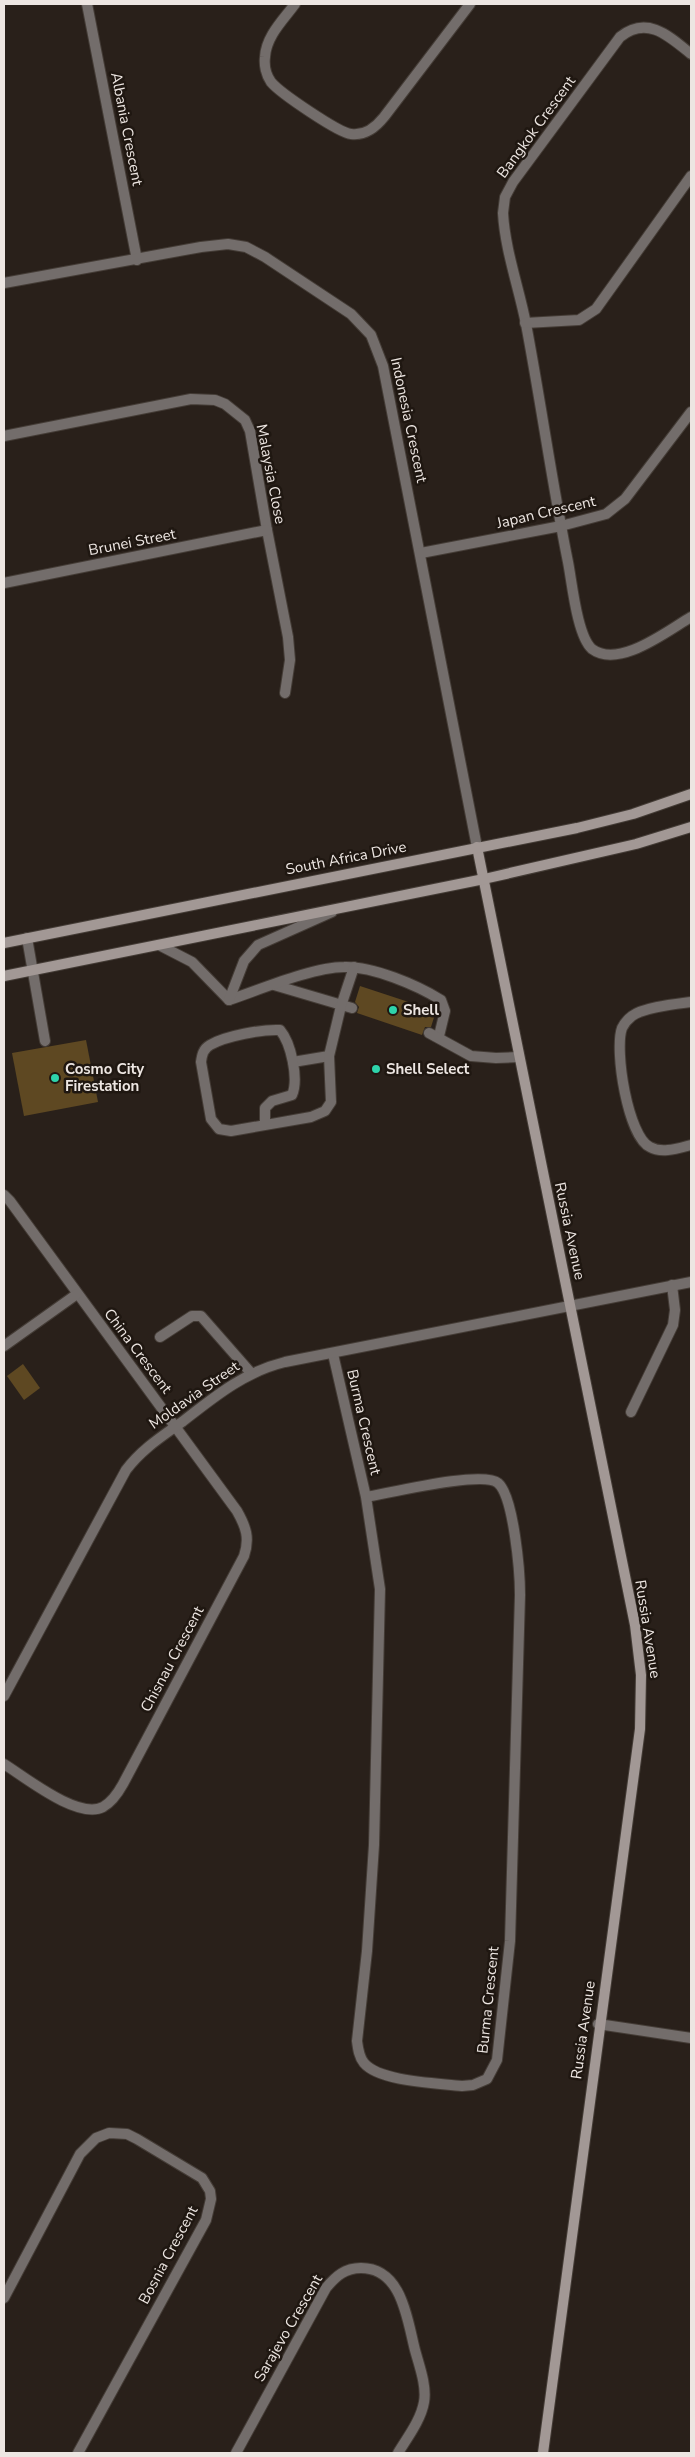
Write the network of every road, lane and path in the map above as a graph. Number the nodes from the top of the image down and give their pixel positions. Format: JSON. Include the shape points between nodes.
{"nodes":[{"id":1,"x":88,"y":4,"type":"edge"},
{"id":2,"x":295,"y":4,"type":"edge"},
{"id":3,"x":470,"y":4,"type":"edge"},
{"id":4,"x":691,"y":54,"type":"edge"},
{"id":5,"x":691,"y":176,"type":"edge"},
{"id":6,"x":137,"y":260,"type":"junction"},
{"id":7,"x":4,"y":283,"type":"edge"},
{"id":8,"x":525,"y":323,"type":"junction"},
{"id":9,"x":691,"y":412,"type":"edge"},
{"id":10,"x":4,"y":436,"type":"edge"},
{"id":11,"x":560,"y":526,"type":"junction"},
{"id":12,"x":267,"y":530,"type":"junction"},
{"id":13,"x":421,"y":553,"type":"junction"},
{"id":14,"x":4,"y":583,"type":"edge"},
{"id":15,"x":691,"y":617,"type":"edge"},
{"id":16,"x":284,"y":693,"type":"dead end"},
{"id":17,"x":691,"y":794,"type":"edge"},
{"id":18,"x":691,"y":827,"type":"edge"},
{"id":19,"x":477,"y":847,"type":"junction"},
{"id":20,"x":484,"y":878,"type":"junction"},
{"id":21,"x":338,"y":909,"type":"junction"},
{"id":22,"x":27,"y":938,"type":"junction"},
{"id":23,"x":4,"y":943,"type":"edge"},
{"id":24,"x":159,"y":945,"type":"junction"},
{"id":25,"x":354,"y":967,"type":"junction"},
{"id":26,"x":33,"y":970,"type":"junction"},
{"id":27,"x":4,"y":976,"type":"edge"},
{"id":28,"x":274,"y":985,"type":"junction"},
{"id":29,"x":230,"y":1000,"type":"junction"},
{"id":30,"x":691,"y":1002,"type":"edge"},
{"id":31,"x":341,"y":1006,"type":"junction"},
{"id":32,"x":352,"y":1008,"type":"dead end"},
{"id":33,"x":45,"y":1041,"type":"dead end"},
{"id":34,"x":329,"y":1056,"type":"junction"},
{"id":35,"x":519,"y":1057,"type":"junction"},
{"id":36,"x":293,"y":1062,"type":"junction"},
{"id":37,"x":265,"y":1125,"type":"junction"},
{"id":38,"x":691,"y":1145,"type":"edge"},
{"id":39,"x":4,"y":1195,"type":"edge"},
{"id":40,"x":691,"y":1282,"type":"edge"},
{"id":41,"x":672,"y":1286,"type":"junction"},
{"id":42,"x":77,"y":1294,"type":"junction"},
{"id":43,"x":571,"y":1307,"type":"junction"},
{"id":44,"x":160,"y":1337,"type":"dead end"},
{"id":45,"x":4,"y":1346,"type":"edge"},
{"id":46,"x":333,"y":1354,"type":"junction"},
{"id":47,"x":251,"y":1373,"type":"junction"},
{"id":48,"x":631,"y":1412,"type":"dead end"},
{"id":49,"x":176,"y":1426,"type":"junction"},
{"id":50,"x":366,"y":1497,"type":"junction"},
{"id":51,"x":4,"y":1696,"type":"edge"},
{"id":52,"x":4,"y":1764,"type":"edge"},
{"id":53,"x":598,"y":2024,"type":"junction"},
{"id":54,"x":691,"y":2038,"type":"edge"},
{"id":55,"x":4,"y":2298,"type":"edge"},
{"id":56,"x":78,"y":2453,"type":"edge"},
{"id":57,"x":236,"y":2453,"type":"edge"},
{"id":58,"x":398,"y":2453,"type":"edge"},
{"id":59,"x":543,"y":2453,"type":"edge"}],
"edges":[{"from":1,"to":6,"type":"street","name":"Albania Crescent"},
{"from":2,"to":3,"type":"street","via":[[270,39],[265,55],[268,76],[288,96],[350,134],[367,132],[384,117]]},
{"from":4,"to":8,"type":"street","name":"Bangkok Crescent","via":[[655,28],[640,27],[626,32],[513,182],[506,197],[503,222]]},
{"from":5,"to":8,"type":"street","via":[[596,309],[579,320]]},
{"from":6,"to":7,"type":"street","name":"Indonesia Crescent"},
{"from":6,"to":13,"type":"street","name":"Indonesia Crescent","via":[[215,245],[246,247],[343,308],[363,325],[384,366]]},
{"from":8,"to":11,"type":"street","name":"Bangkok Crescent"},
{"from":9,"to":11,"type":"street","name":"Japan Crescent","via":[[619,506],[597,517]]},
{"from":10,"to":12,"type":"street","name":"Malaysia Close","via":[[182,400],[215,400],[239,414],[250,431]]},
{"from":11,"to":13,"type":"street","name":"Japan Crescent"},
{"from":11,"to":15,"type":"street","name":"Bangkok Crescent","via":[[583,634],[593,649],[609,656],[626,653]]},
{"from":12,"to":14,"type":"street","name":"Brunei Street"},
{"from":12,"to":16,"type":"street","name":"Malaysia Close","via":[[288,637],[290,660]]},
{"from":13,"to":19,"type":"street","name":"Indonesia Crescent"},
{"from":17,"to":19,"type":"street","name":"South Africa Drive","via":[[633,814]]},
{"from":18,"to":20,"type":"street","via":[[636,844]]},
{"from":19,"to":20,"type":"street","name":"Russia Avenue"},
{"from":19,"to":22,"type":"street","name":"South Africa Drive"},
{"from":20,"to":21,"type":"street"},
{"from":20,"to":35,"type":"street","name":"Russia Avenue"},
{"from":21,"to":24,"type":"street"},
{"from":21,"to":29,"type":"street","via":[[258,945],[244,961]]},
{"from":22,"to":23,"type":"street","name":"South Africa Drive"},
{"from":22,"to":26,"type":"street"},
{"from":24,"to":26,"type":"street"},
{"from":24,"to":29,"type":"street","via":[[192,962]]},
{"from":25,"to":28,"type":"street","via":[[328,968]]},
{"from":25,"to":31,"type":"street"},
{"from":25,"to":35,"type":"street","via":[[384,975],[441,1000],[445,1011],[434,1034],[456,1049],[472,1056]]},
{"from":26,"to":27,"type":"street"},
{"from":26,"to":33,"type":"street"},
{"from":28,"to":29,"type":"street"},
{"from":28,"to":31,"type":"street"},
{"from":30,"to":38,"type":"street","via":[[634,1014],[622,1028],[620,1070],[641,1140],[658,1150]]},
{"from":31,"to":32,"type":"street"},
{"from":31,"to":34,"type":"street"},
{"from":34,"to":36,"type":"street"},
{"from":34,"to":37,"type":"street","via":[[331,1102],[325,1111]]},
{"from":35,"to":43,"type":"street","name":"Russia Avenue"},
{"from":36,"to":37,"type":"street","via":[[295,1090],[292,1095],[272,1101],[265,1108]]},
{"from":36,"to":37,"type":"street","via":[[286,1037],[280,1030],[223,1040],[208,1045],[202,1052],[211,1119],[219,1129],[231,1132]]},
{"from":39,"to":42,"type":"street","name":"China Crescent"},
{"from":40,"to":41,"type":"street","name":"Moldavia Street"},
{"from":41,"to":43,"type":"street","name":"Moldavia Street"},
{"from":41,"to":48,"type":"street","via":[[673,1325]]},
{"from":42,"to":45,"type":"street"},
{"from":42,"to":49,"type":"street","name":"China Crescent"},
{"from":43,"to":46,"type":"street","name":"Moldavia Street"},
{"from":43,"to":53,"type":"street","name":"Russia Avenue","via":[[642,1675],[640,1729]]},
{"from":44,"to":47,"type":"street","via":[[192,1316],[201,1316]]},
{"from":46,"to":47,"type":"street","name":"Moldavia Street","via":[[277,1364]]},
{"from":46,"to":50,"type":"street","name":"Burma Crescent"},
{"from":47,"to":49,"type":"street","name":"Moldavia Street"},
{"from":49,"to":51,"type":"street","name":"Moldavia Street","via":[[142,1451],[126,1470]]},
{"from":49,"to":52,"type":"street","name":"Chisnau Crescent","via":[[245,1524],[248,1538],[244,1556],[123,1784],[109,1802],[94,1810],[73,1806]]},
{"from":50,"to":50,"type":"street","name":"Burma Crescent","via":[[378,1565],[379,1599],[374,1846],[367,1951],[356,2042],[365,2064],[387,2076],[473,2085],[487,2078],[497,2060],[510,1941],[520,1595],[516,1544],[504,1490],[493,1480],[474,1478]]},
{"from":53,"to":54,"type":"street"},
{"from":53,"to":59,"type":"street","name":"Russia Avenue"},
{"from":55,"to":56,"type":"street","name":"Bosnia Crescent","via":[[80,2154],[96,2138],[109,2133],[127,2134],[197,2173],[206,2183],[211,2199],[206,2220]]},
{"from":57,"to":58,"type":"street","name":"Sarajevo Crescent","via":[[326,2288],[335,2276],[354,2268],[380,2272],[395,2286],[403,2304],[421,2374],[424,2403]]}]}
